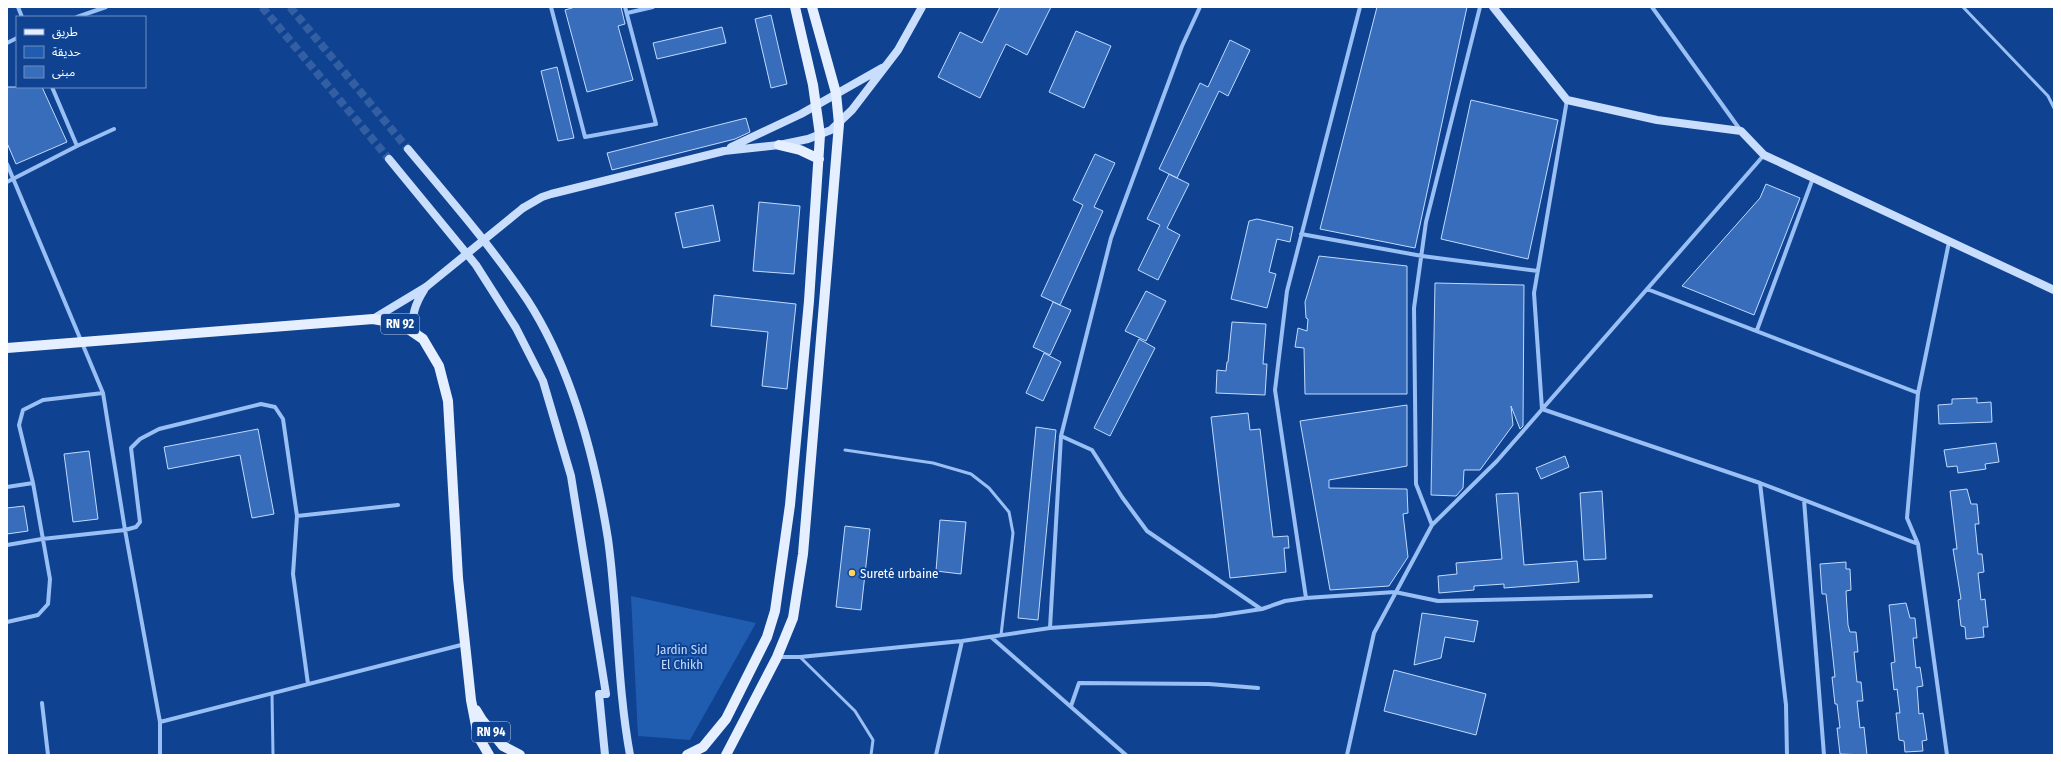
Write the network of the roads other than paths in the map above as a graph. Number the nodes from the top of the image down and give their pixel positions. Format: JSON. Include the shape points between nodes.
{"nodes":[{"id":1,"x":106,"y":7,"type":"edge"},
{"id":2,"x":551,"y":7,"type":"edge"},
{"id":3,"x":625,"y":7,"type":"edge"},
{"id":4,"x":653,"y":7,"type":"edge"},
{"id":5,"x":795,"y":7,"type":"edge"},
{"id":6,"x":812,"y":7,"type":"edge"},
{"id":7,"x":922,"y":7,"type":"edge"},
{"id":8,"x":1200,"y":7,"type":"edge"},
{"id":9,"x":1360,"y":7,"type":"edge"},
{"id":10,"x":1480,"y":7,"type":"edge"},
{"id":11,"x":1492,"y":7,"type":"edge"},
{"id":12,"x":1652,"y":7,"type":"edge"},
{"id":13,"x":1963,"y":7,"type":"edge"},
{"id":14,"x":627,"y":14,"type":"junction"},
{"id":15,"x":80,"y":16,"type":"edge"},
{"id":16,"x":886,"y":66,"type":"junction"},
{"id":17,"x":52,"y":88,"type":"edge"},
{"id":18,"x":836,"y":93,"type":"junction"},
{"id":19,"x":1567,"y":100,"type":"junction"},
{"id":20,"x":817,"y":105,"type":"junction"},
{"id":21,"x":2054,"y":108,"type":"edge"},
{"id":22,"x":839,"y":124,"type":"junction"},
{"id":23,"x":114,"y":129,"type":"dead end"},
{"id":24,"x":1741,"y":131,"type":"junction"},
{"id":25,"x":820,"y":136,"type":"junction"},
{"id":26,"x":779,"y":145,"type":"junction"},
{"id":27,"x":77,"y":146,"type":"junction"},
{"id":28,"x":408,"y":149,"type":"tunnel mouth"},
{"id":29,"x":724,"y":151,"type":"junction"},
{"id":30,"x":1764,"y":156,"type":"junction"},
{"id":31,"x":389,"y":159,"type":"tunnel mouth"},
{"id":32,"x":819,"y":159,"type":"junction"},
{"id":33,"x":7,"y":164,"type":"edge"},
{"id":34,"x":1813,"y":178,"type":"junction"},
{"id":35,"x":14,"y":180,"type":"junction"},
{"id":36,"x":7,"y":182,"type":"edge"},
{"id":37,"x":1300,"y":234,"type":"junction"},
{"id":38,"x":1949,"y":242,"type":"junction"},
{"id":39,"x":1422,"y":256,"type":"junction"},
{"id":40,"x":1538,"y":270,"type":"junction"},
{"id":41,"x":426,"y":287,"type":"junction"},
{"id":42,"x":1647,"y":289,"type":"junction"},
{"id":43,"x":2054,"y":290,"type":"edge"},
{"id":44,"x":809,"y":301,"type":"junction"},
{"id":45,"x":825,"y":302,"type":"junction"},
{"id":46,"x":373,"y":319,"type":"junction"},
{"id":47,"x":1757,"y":330,"type":"junction"},
{"id":48,"x":412,"y":332,"type":"junction"},
{"id":49,"x":81,"y":342,"type":"junction"},
{"id":50,"x":7,"y":348,"type":"edge"},
{"id":51,"x":103,"y":393,"type":"junction"},
{"id":52,"x":1918,"y":393,"type":"junction"},
{"id":53,"x":1542,"y":409,"type":"junction"},
{"id":54,"x":1061,"y":436,"type":"junction"},
{"id":55,"x":845,"y":450,"type":"dead end"},
{"id":56,"x":33,"y":482,"type":"junction"},
{"id":57,"x":1760,"y":483,"type":"junction"},
{"id":58,"x":7,"y":487,"type":"edge"},
{"id":59,"x":1804,"y":500,"type":"junction"},
{"id":60,"x":398,"y":505,"type":"dead end"},
{"id":61,"x":790,"y":505,"type":"junction"},
{"id":62,"x":807,"y":506,"type":"junction"},
{"id":63,"x":298,"y":516,"type":"junction"},
{"id":64,"x":1432,"y":525,"type":"junction"},
{"id":65,"x":125,"y":530,"type":"junction"},
{"id":66,"x":42,"y":539,"type":"junction"},
{"id":67,"x":1918,"y":544,"type":"junction"},
{"id":68,"x":7,"y":545,"type":"edge"},
{"id":69,"x":1395,"y":592,"type":"junction"},
{"id":70,"x":1651,"y":596,"type":"dead end"},
{"id":71,"x":1306,"y":598,"type":"junction"},
{"id":72,"x":1262,"y":609,"type":"junction"},
{"id":73,"x":7,"y":622,"type":"edge"},
{"id":74,"x":1050,"y":628,"type":"junction"},
{"id":75,"x":1001,"y":635,"type":"junction"},
{"id":76,"x":991,"y":637,"type":"junction"},
{"id":77,"x":962,"y":641,"type":"junction"},
{"id":78,"x":465,"y":644,"type":"junction"},
{"id":79,"x":777,"y":657,"type":"junction"},
{"id":80,"x":800,"y":657,"type":"junction"},
{"id":81,"x":308,"y":684,"type":"junction"},
{"id":82,"x":1258,"y":688,"type":"dead end"},
{"id":83,"x":272,"y":694,"type":"junction"},
{"id":84,"x":471,"y":700,"type":"junction"},
{"id":85,"x":42,"y":703,"type":"dead end"},
{"id":86,"x":1071,"y":706,"type":"junction"},
{"id":87,"x":160,"y":722,"type":"junction"},
{"id":88,"x":48,"y":755,"type":"edge"},
{"id":89,"x":160,"y":755,"type":"edge"},
{"id":90,"x":273,"y":755,"type":"edge"},
{"id":91,"x":489,"y":755,"type":"edge"},
{"id":92,"x":520,"y":755,"type":"edge"},
{"id":93,"x":605,"y":755,"type":"edge"},
{"id":94,"x":630,"y":755,"type":"edge"},
{"id":95,"x":687,"y":755,"type":"edge"},
{"id":96,"x":726,"y":755,"type":"edge"},
{"id":97,"x":871,"y":755,"type":"edge"},
{"id":98,"x":936,"y":755,"type":"edge"},
{"id":99,"x":1126,"y":755,"type":"edge"},
{"id":100,"x":1347,"y":755,"type":"edge"},
{"id":101,"x":1787,"y":755,"type":"edge"},
{"id":102,"x":1824,"y":755,"type":"edge"},
{"id":103,"x":1947,"y":755,"type":"edge"}],
"edges":[{"from":1,"to":15,"type":"street"},
{"from":2,"to":14,"type":"street","via":[[585,137],[656,124]]},
{"from":3,"to":14,"type":"street"},
{"from":4,"to":14,"type":"street"},
{"from":5,"to":20,"type":"main road"},
{"from":6,"to":18,"type":"main road"},
{"from":7,"to":16,"type":"street"},
{"from":8,"to":54,"type":"street","via":[[1182,46],[1111,238]]},
{"from":9,"to":37,"type":"street"},
{"from":10,"to":39,"type":"street","via":[[1426,222]]},
{"from":11,"to":19,"type":"street"},
{"from":12,"to":24,"type":"street"},
{"from":13,"to":21,"type":"lane","via":[[2048,96]]},
{"from":16,"to":18,"type":"street"},
{"from":16,"to":22,"type":"street"},
{"from":17,"to":27,"type":"street"},
{"from":18,"to":20,"type":"street"},
{"from":18,"to":22,"type":"main road"},
{"from":19,"to":24,"type":"street","via":[[1657,120]]},
{"from":19,"to":40,"type":"street"},
{"from":20,"to":25,"type":"main road"},
{"from":20,"to":29,"type":"street"},
{"from":22,"to":25,"type":"street"},
{"from":22,"to":45,"type":"main road"},
{"from":23,"to":27,"type":"street"},
{"from":24,"to":30,"type":"street"},
{"from":25,"to":26,"type":"street"},
{"from":25,"to":32,"type":"main road"},
{"from":26,"to":29,"type":"street"},
{"from":26,"to":32,"type":"main road","via":[[800,150]]},
{"from":27,"to":35,"type":"street"},
{"from":28,"to":94,"type":"street","via":[[498,259],[528,302],[554,349],[576,404],[608,540]]},
{"from":29,"to":41,"type":"street","bridge":true,"via":[[551,194],[523,208]]},
{"from":30,"to":34,"type":"street"},
{"from":30,"to":42,"type":"street"},
{"from":31,"to":93,"type":"street","via":[[476,265],[516,328],[543,381],[571,476],[586,562],[606,694],[599,694]]},
{"from":32,"to":44,"type":"main road"},
{"from":33,"to":35,"type":"street"},
{"from":34,"to":38,"type":"street"},
{"from":34,"to":47,"type":"street"},
{"from":35,"to":36,"type":"street"},
{"from":35,"to":49,"type":"street"},
{"from":37,"to":39,"type":"street"},
{"from":37,"to":71,"type":"street","via":[[1287,291],[1275,390]]},
{"from":38,"to":43,"type":"street"},
{"from":38,"to":52,"type":"street"},
{"from":39,"to":40,"type":"street"},
{"from":39,"to":64,"type":"street","via":[[1414,308],[1416,484]]},
{"from":40,"to":53,"type":"street","via":[[1534,293]]},
{"from":41,"to":46,"type":"street"},
{"from":41,"to":48,"type":"street","via":[[416,302]]},
{"from":42,"to":47,"type":"street"},
{"from":42,"to":53,"type":"street"},
{"from":44,"to":45,"type":"main road"},
{"from":44,"to":61,"type":"main road"},
{"from":45,"to":62,"type":"main road"},
{"from":46,"to":48,"type":"main road","number":"RN 92","via":[[401,324]]},
{"from":46,"to":49,"type":"main road","number":"RN 92"},
{"from":47,"to":52,"type":"street"},
{"from":48,"to":78,"type":"main road","number":"RN 92","via":[[422,339],[439,366],[448,401],[458,578]]},
{"from":49,"to":50,"type":"main road","number":"RN 92"},
{"from":49,"to":51,"type":"street"},
{"from":51,"to":56,"type":"street","via":[[43,400],[22,410],[20,425]]},
{"from":51,"to":65,"type":"street"},
{"from":52,"to":67,"type":"street","via":[[1907,518]]},
{"from":53,"to":57,"type":"street"},
{"from":53,"to":64,"type":"street","via":[[1497,461]]},
{"from":54,"to":72,"type":"street","via":[[1092,450],[1122,498],[1147,531]]},
{"from":54,"to":74,"type":"street"},
{"from":55,"to":75,"type":"lane","via":[[933,463],[972,474],[989,488],[1010,512],[1013,533]]},
{"from":56,"to":58,"type":"street"},
{"from":56,"to":66,"type":"street"},
{"from":57,"to":59,"type":"street"},
{"from":57,"to":101,"type":"street","via":[[1786,704]]},
{"from":59,"to":67,"type":"street"},
{"from":59,"to":102,"type":"street"},
{"from":60,"to":63,"type":"street"},
{"from":61,"to":62,"type":"main road"},
{"from":61,"to":95,"type":"main road","via":[[774,611],[767,637],[726,719],[703,747]]},
{"from":62,"to":79,"type":"main road","via":[[793,618]]},
{"from":63,"to":65,"type":"street","via":[[283,418],[275,407],[261,404],[159,429],[140,439],[131,448],[140,522],[136,527]]},
{"from":63,"to":81,"type":"street","via":[[293,574]]},
{"from":64,"to":69,"type":"street"},
{"from":65,"to":66,"type":"street"},
{"from":65,"to":87,"type":"street"},
{"from":66,"to":68,"type":"street"},
{"from":66,"to":73,"type":"street","via":[[50,579],[48,604],[38,615]]},
{"from":67,"to":103,"type":"street"},
{"from":69,"to":70,"type":"street","via":[[1438,601]]},
{"from":69,"to":71,"type":"street"},
{"from":69,"to":100,"type":"street","via":[[1374,633]]},
{"from":71,"to":72,"type":"street","via":[[1285,601]]},
{"from":72,"to":74,"type":"street","via":[[1215,616]]},
{"from":74,"to":75,"type":"street"},
{"from":75,"to":76,"type":"street"},
{"from":76,"to":77,"type":"street"},
{"from":76,"to":86,"type":"street"},
{"from":77,"to":80,"type":"street"},
{"from":77,"to":98,"type":"street"},
{"from":78,"to":81,"type":"street"},
{"from":78,"to":84,"type":"main road","number":"RN 92"},
{"from":79,"to":80,"type":"street"},
{"from":79,"to":96,"type":"main road"},
{"from":80,"to":97,"type":"lane","via":[[856,711],[873,740]]},
{"from":81,"to":83,"type":"street"},
{"from":82,"to":86,"type":"street","via":[[1209,684],[1080,683]]},
{"from":83,"to":87,"type":"street"},
{"from":83,"to":90,"type":"lane"},
{"from":84,"to":91,"type":"main road","number":"RN 94","via":[[478,736]]},
{"from":84,"to":92,"type":"main road","number":"RN 94","via":[[482,720],[503,746]]},
{"from":85,"to":88,"type":"street"},
{"from":86,"to":99,"type":"street"},
{"from":87,"to":89,"type":"street"}]}
